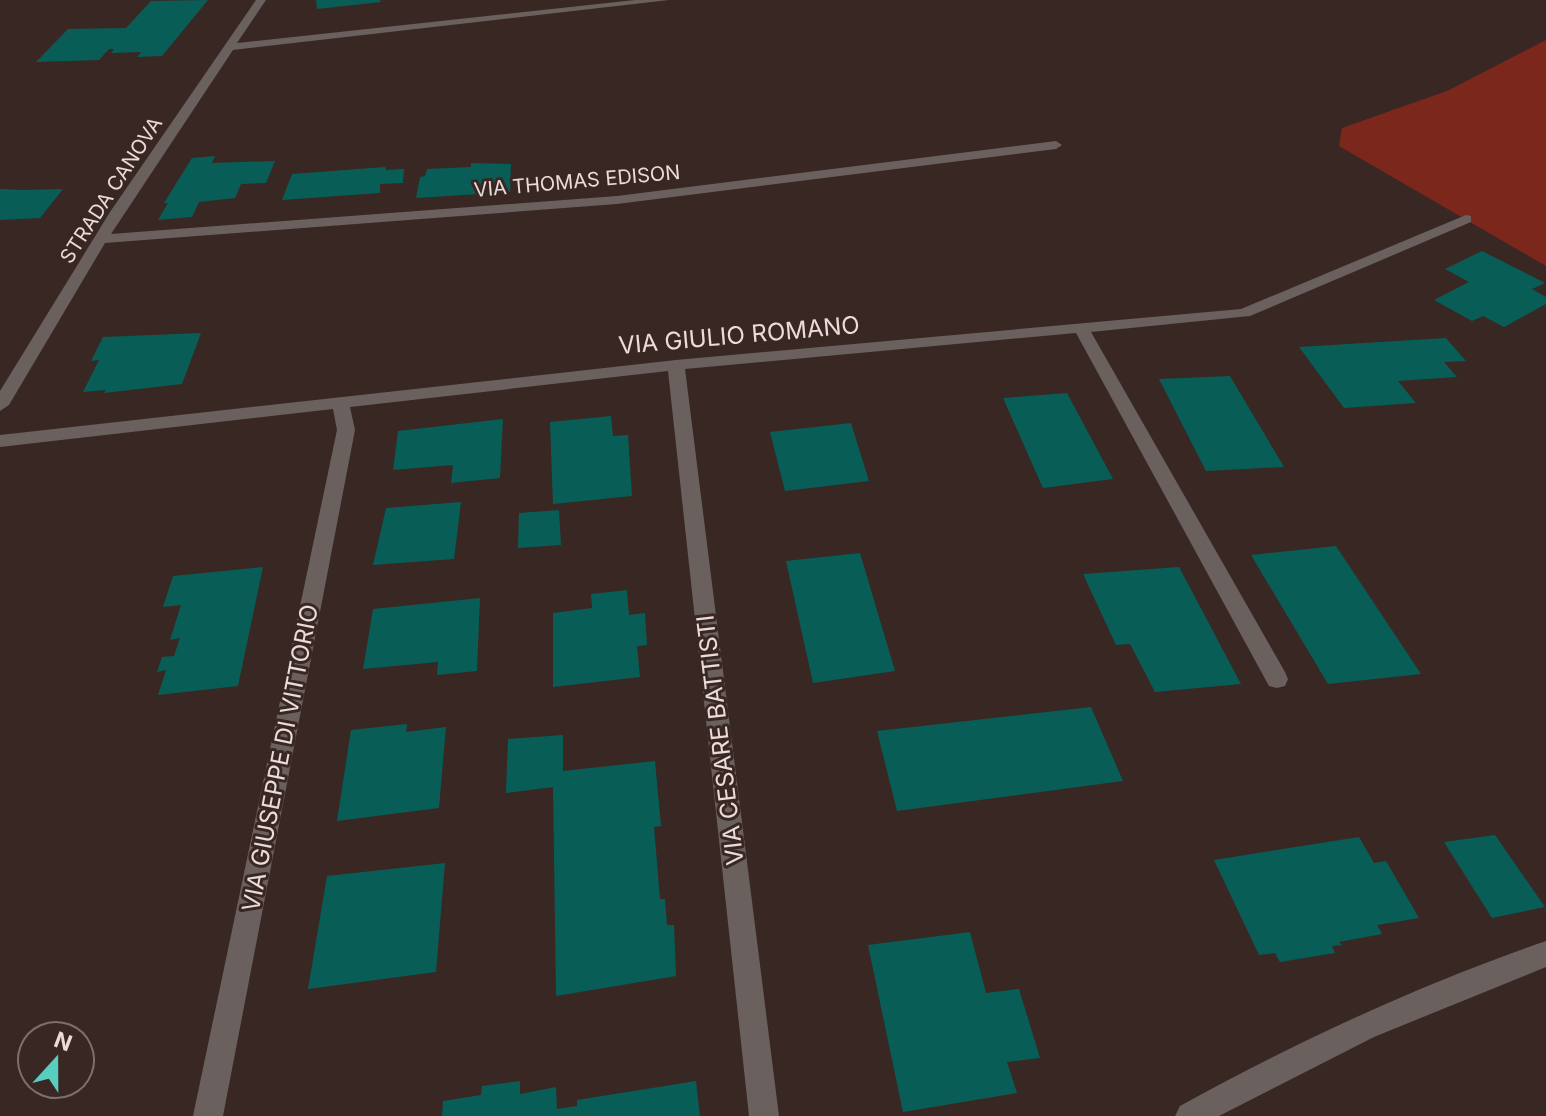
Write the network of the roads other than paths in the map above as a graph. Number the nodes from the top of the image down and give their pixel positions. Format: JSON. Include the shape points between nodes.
{"nodes":[{"id":1,"x":261,"y":0,"type":"edge"},
{"id":2,"x":502,"y":0,"type":"edge"},
{"id":3,"x":664,"y":0,"type":"edge"},
{"id":4,"x":507,"y":17,"type":"junction"},
{"id":5,"x":230,"y":47,"type":"junction"},
{"id":6,"x":1056,"y":145,"type":"dead end"},
{"id":7,"x":1466,"y":219,"type":"dead end"},
{"id":8,"x":101,"y":239,"type":"junction"},
{"id":9,"x":1081,"y":328,"type":"junction"},
{"id":10,"x":676,"y":365,"type":"junction"},
{"id":11,"x":8,"y":381,"type":"edge"},
{"id":12,"x":340,"y":401,"type":"junction"},
{"id":13,"x":0,"y":405,"type":"edge"},
{"id":14,"x":0,"y":441,"type":"edge"},
{"id":15,"x":1277,"y":679,"type":"dead end"},
{"id":16,"x":1546,"y":954,"type":"edge"},
{"id":17,"x":208,"y":1116,"type":"edge"},
{"id":18,"x":764,"y":1116,"type":"edge"},
{"id":19,"x":1190,"y":1116,"type":"edge"}],
"edges":[{"from":1,"to":5,"type":"street","name":"STRADA CANOVA"},
{"from":2,"to":4,"type":"street"},
{"from":3,"to":4,"type":"street"},
{"from":4,"to":5,"type":"street"},
{"from":5,"to":8,"type":"street","name":"STRADA CANOVA"},
{"from":6,"to":8,"type":"street","name":"VIA THOMAS EDISON","via":[[617,200]]},
{"from":7,"to":9,"type":"street","name":"VIA GIULIO ROMANO","via":[[1244,313]]},
{"from":8,"to":11,"type":"street","name":"STRADA CANOVA"},
{"from":9,"to":10,"type":"street","name":"VIA GIULIO ROMANO"},
{"from":9,"to":15,"type":"street"},
{"from":10,"to":12,"type":"street","name":"VIA GIULIO ROMANO"},
{"from":10,"to":18,"type":"street","name":"VIA CESARE BATTISTI"},
{"from":11,"to":13,"type":"street","name":"STRADA CANOVA"},
{"from":12,"to":14,"type":"street","name":"VIA GIULIO ROMANO"},
{"from":12,"to":17,"type":"street","name":"VIA GIUSEPPE DI VITTORIO","via":[[346,430]]},
{"from":16,"to":19,"type":"street","via":[[1474,978],[1258,1078]]}]}
